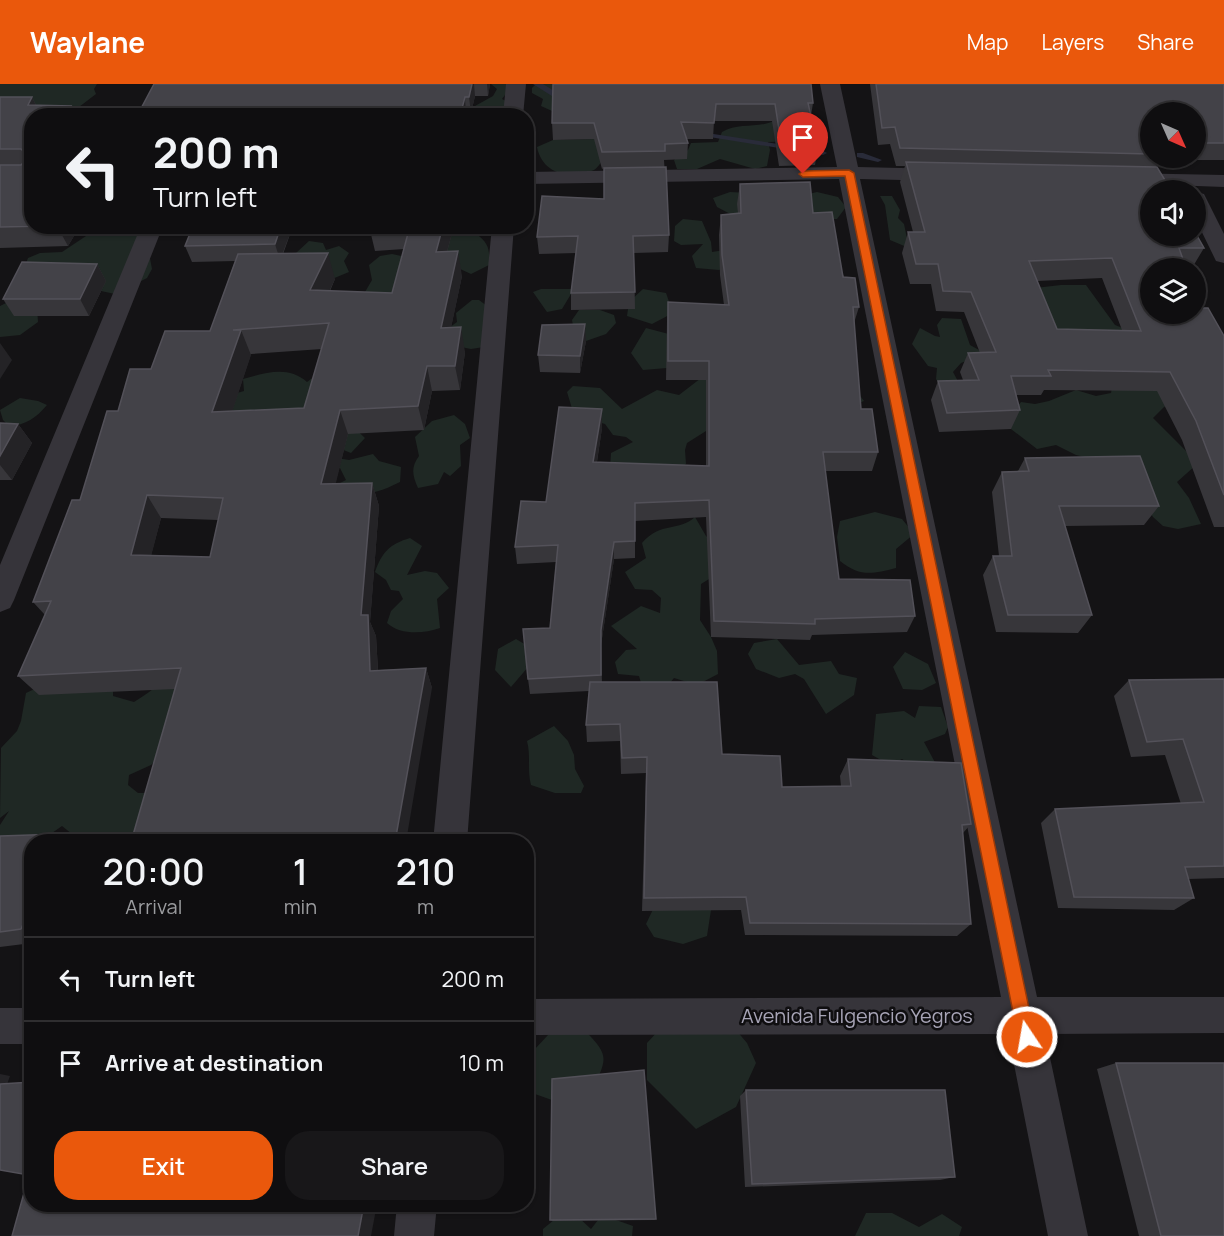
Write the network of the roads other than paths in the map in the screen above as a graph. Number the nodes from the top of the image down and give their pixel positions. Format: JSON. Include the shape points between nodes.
{"nodes":[{"id":1,"x":516,"y":84,"type":"edge"},
{"id":2,"x":830,"y":84,"type":"edge"},
{"id":3,"x":514,"y":108,"type":"edge"},
{"id":4,"x":849,"y":173,"type":"junction"},
{"id":5,"x":966,"y":176,"type":"edge"},
{"id":6,"x":534,"y":178,"type":"edge"},
{"id":7,"x":1105,"y":179,"type":"edge"},
{"id":8,"x":1224,"y":180,"type":"edge"},
{"id":9,"x":1140,"y":183,"type":"edge"},
{"id":10,"x":1206,"y":185,"type":"edge"},
{"id":11,"x":1206,"y":220,"type":"edge"},
{"id":12,"x":149,"y":234,"type":"edge"},
{"id":13,"x":502,"y":234,"type":"edge"},
{"id":14,"x":1224,"y":256,"type":"edge"},
{"id":15,"x":0,"y":600,"type":"edge"},
{"id":16,"x":451,"y":834,"type":"edge"},
{"id":17,"x":1022,"y":1015,"type":"junction"},
{"id":18,"x":1224,"y":1015,"type":"edge"},
{"id":19,"x":534,"y":1017,"type":"edge"},
{"id":20,"x":0,"y":1026,"type":"edge"},
{"id":21,"x":24,"y":1026,"type":"edge"},
{"id":22,"x":416,"y":1212,"type":"edge"},
{"id":23,"x":414,"y":1236,"type":"edge"},
{"id":24,"x":1068,"y":1236,"type":"edge"}],
"edges":[{"from":1,"to":3,"type":"street"},
{"from":2,"to":4,"type":"street"},
{"from":4,"to":5,"type":"street"},
{"from":4,"to":6,"type":"street"},
{"from":4,"to":17,"type":"street"},
{"from":7,"to":9,"type":"street"},
{"from":8,"to":10,"type":"street"},
{"from":11,"to":14,"type":"street"},
{"from":12,"to":15,"type":"street"},
{"from":13,"to":16,"type":"street"},
{"from":17,"to":18,"type":"street","name":"Avenida Fulgencio Yegros"},
{"from":17,"to":19,"type":"street","name":"Avenida Fulgencio Yegros"},
{"from":17,"to":24,"type":"street"},
{"from":20,"to":21,"type":"street"},
{"from":22,"to":23,"type":"street"}]}
